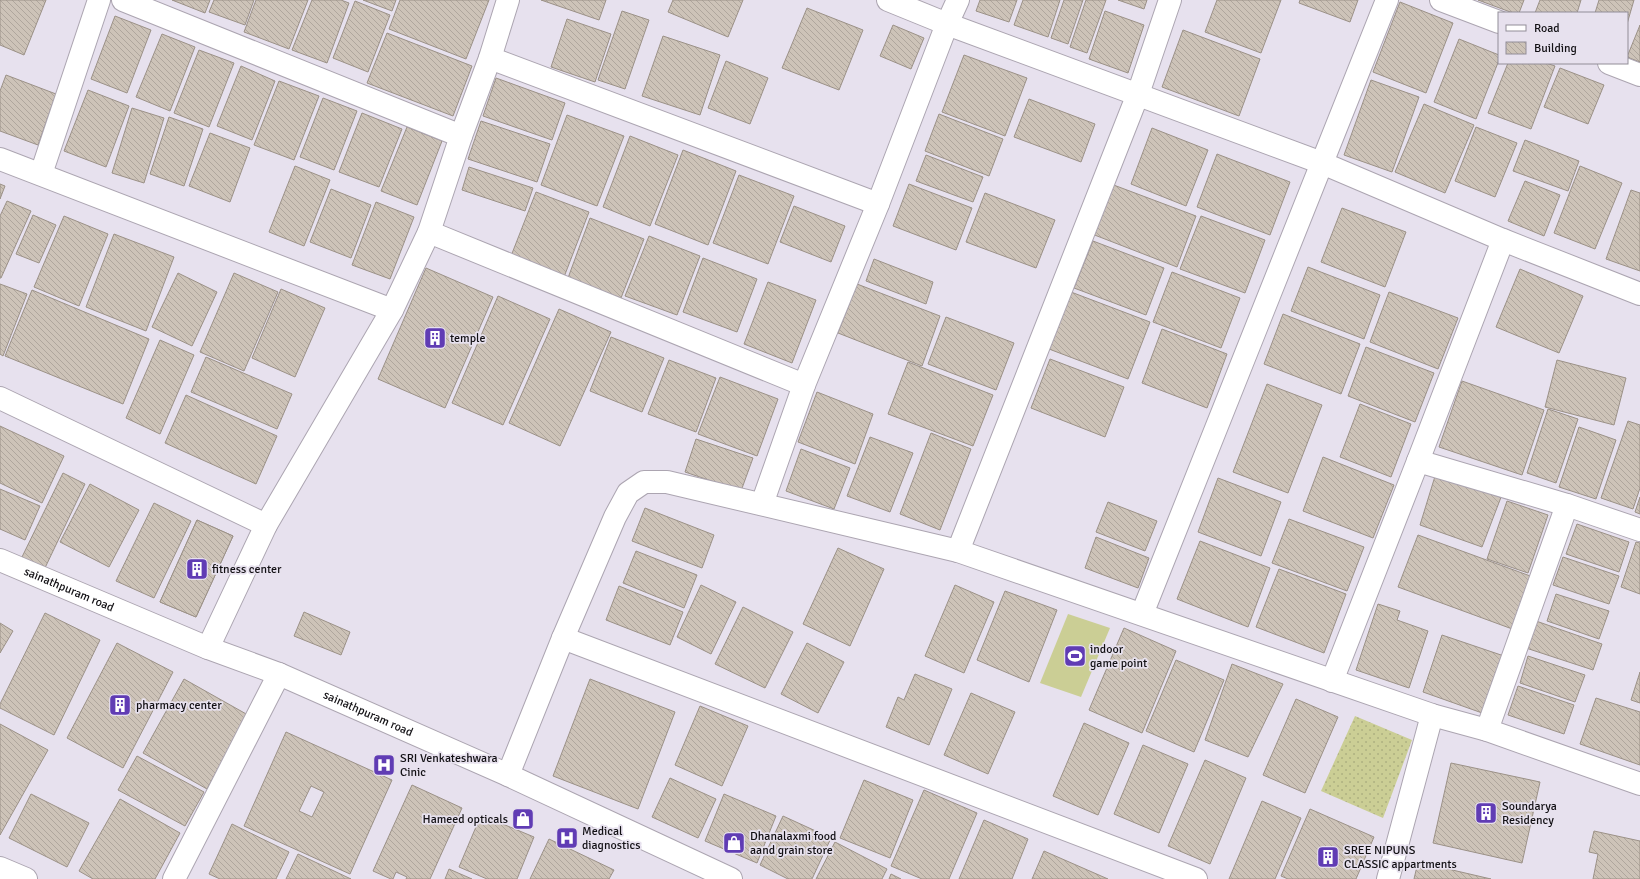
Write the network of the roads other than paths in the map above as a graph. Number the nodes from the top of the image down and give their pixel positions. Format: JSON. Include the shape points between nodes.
{"nodes":[{"id":1,"x":99,"y":0,"type":"edge"},
{"id":2,"x":123,"y":0,"type":"edge"},
{"id":3,"x":508,"y":0,"type":"edge"},
{"id":4,"x":888,"y":0,"type":"edge"},
{"id":5,"x":958,"y":0,"type":"edge"},
{"id":6,"x":1170,"y":0,"type":"edge"},
{"id":7,"x":1387,"y":0,"type":"edge"},
{"id":8,"x":1441,"y":0,"type":"edge"},
{"id":9,"x":1498,"y":22,"type":"edge"},
{"id":10,"x":947,"y":24,"type":"junction"},
{"id":11,"x":490,"y":58,"type":"junction"},
{"id":12,"x":1612,"y":64,"type":"edge"},
{"id":13,"x":1640,"y":75,"type":"edge"},
{"id":14,"x":1138,"y":94,"type":"junction"},
{"id":15,"x":461,"y":136,"type":"junction"},
{"id":16,"x":0,"y":159,"type":"edge"},
{"id":17,"x":1322,"y":164,"type":"junction"},
{"id":18,"x":41,"y":174,"type":"junction"},
{"id":19,"x":878,"y":204,"type":"junction"},
{"id":20,"x":429,"y":232,"type":"junction"},
{"id":21,"x":1503,"y":240,"type":"junction"},
{"id":22,"x":1640,"y":294,"type":"edge"},
{"id":23,"x":392,"y":310,"type":"junction"},
{"id":24,"x":804,"y":385,"type":"junction"},
{"id":25,"x":0,"y":398,"type":"edge"},
{"id":26,"x":1418,"y":461,"type":"junction"},
{"id":27,"x":762,"y":504,"type":"junction"},
{"id":28,"x":1567,"y":505,"type":"junction"},
{"id":29,"x":266,"y":525,"type":"junction"},
{"id":30,"x":1640,"y":530,"type":"edge"},
{"id":31,"x":958,"y":551,"type":"junction"},
{"id":32,"x":0,"y":560,"type":"edge"},
{"id":33,"x":1142,"y":614,"type":"junction"},
{"id":34,"x":563,"y":638,"type":"junction"},
{"id":35,"x":208,"y":648,"type":"junction"},
{"id":36,"x":279,"y":674,"type":"junction"},
{"id":37,"x":1332,"y":681,"type":"junction"},
{"id":38,"x":1432,"y":715,"type":"junction"},
{"id":39,"x":1487,"y":730,"type":"junction"},
{"id":40,"x":508,"y":775,"type":"junction"},
{"id":41,"x":1640,"y":784,"type":"edge"},
{"id":42,"x":0,"y":868,"type":"edge"},
{"id":43,"x":26,"y":879,"type":"edge"},
{"id":44,"x":174,"y":879,"type":"edge"},
{"id":45,"x":731,"y":879,"type":"edge"},
{"id":46,"x":1196,"y":879,"type":"edge"},
{"id":47,"x":1388,"y":879,"type":"edge"}],
"edges":[{"from":1,"to":18,"type":"street"},
{"from":2,"to":15,"type":"street"},
{"from":3,"to":11,"type":"street"},
{"from":4,"to":10,"type":"street"},
{"from":5,"to":10,"type":"street"},
{"from":6,"to":14,"type":"street"},
{"from":7,"to":17,"type":"street"},
{"from":8,"to":9,"type":"street"},
{"from":10,"to":14,"type":"street"},
{"from":10,"to":19,"type":"street"},
{"from":11,"to":15,"type":"street"},
{"from":11,"to":19,"type":"street"},
{"from":12,"to":13,"type":"street"},
{"from":14,"to":17,"type":"street"},
{"from":14,"to":31,"type":"street"},
{"from":15,"to":20,"type":"street"},
{"from":16,"to":18,"type":"street"},
{"from":17,"to":21,"type":"street"},
{"from":17,"to":33,"type":"street"},
{"from":18,"to":23,"type":"street"},
{"from":19,"to":24,"type":"street"},
{"from":20,"to":23,"type":"street"},
{"from":20,"to":24,"type":"street"},
{"from":21,"to":22,"type":"street"},
{"from":21,"to":26,"type":"street"},
{"from":23,"to":29,"type":"street"},
{"from":24,"to":27,"type":"street"},
{"from":25,"to":29,"type":"street"},
{"from":26,"to":28,"type":"street"},
{"from":26,"to":37,"type":"street"},
{"from":27,"to":31,"type":"street"},
{"from":27,"to":34,"type":"street","via":[[667,482],[644,482],[628,493],[615,517]]},
{"from":28,"to":30,"type":"street"},
{"from":28,"to":39,"type":"street"},
{"from":29,"to":35,"type":"street"},
{"from":31,"to":33,"type":"street"},
{"from":32,"to":35,"type":"street","name":"sainathpuram road"},
{"from":33,"to":37,"type":"street"},
{"from":34,"to":40,"type":"street"},
{"from":34,"to":46,"type":"street"},
{"from":35,"to":36,"type":"street","name":"sainathpuram road"},
{"from":36,"to":40,"type":"street","name":"sainathpuram road"},
{"from":36,"to":44,"type":"street"},
{"from":37,"to":38,"type":"street"},
{"from":38,"to":39,"type":"street"},
{"from":38,"to":47,"type":"street"},
{"from":39,"to":41,"type":"street"},
{"from":40,"to":45,"type":"street","name":"sainathpuram road"},
{"from":42,"to":43,"type":"street"}]}
